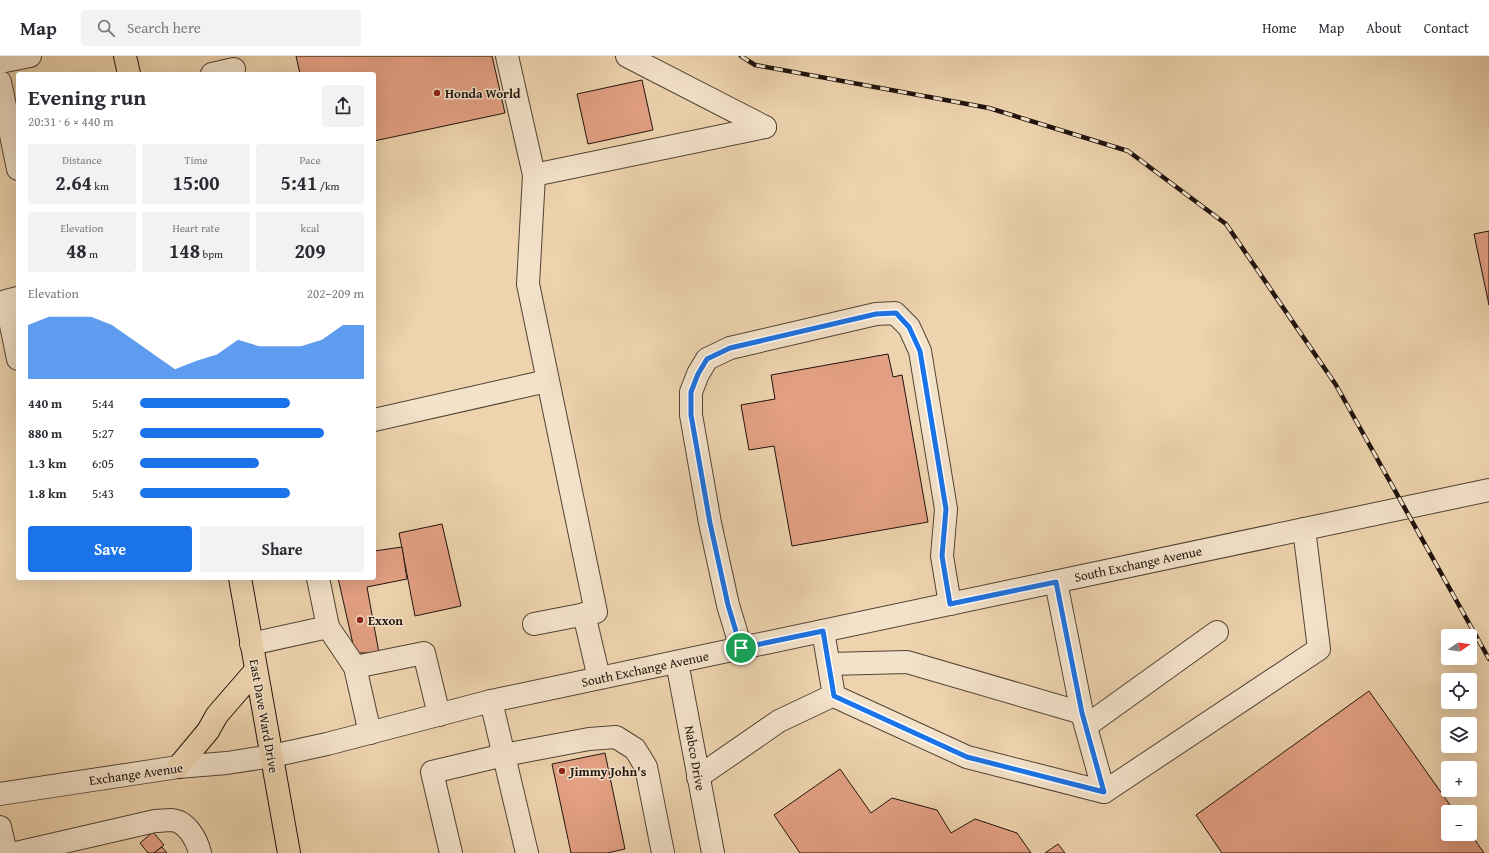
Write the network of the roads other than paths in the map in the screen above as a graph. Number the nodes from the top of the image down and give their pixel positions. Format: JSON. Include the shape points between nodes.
{"nodes":[{"id":1,"x":30,"y":56,"type":"edge"},
{"id":2,"x":125,"y":56,"type":"edge"},
{"id":3,"x":507,"y":56,"type":"edge"},
{"id":4,"x":627,"y":56,"type":"edge"},
{"id":5,"x":0,"y":62,"type":"edge"},
{"id":6,"x":233,"y":66,"type":"edge"},
{"id":7,"x":129,"y":72,"type":"edge"},
{"id":8,"x":217,"y":72,"type":"edge"},
{"id":9,"x":0,"y":82,"type":"edge"},
{"id":10,"x":16,"y":159,"type":"edge"},
{"id":11,"x":534,"y":175,"type":"junction"},
{"id":12,"x":16,"y":298,"type":"edge"},
{"id":13,"x":16,"y":349,"type":"edge"},
{"id":14,"x":547,"y":381,"type":"junction"},
{"id":15,"x":376,"y":420,"type":"edge"},
{"id":16,"x":1489,"y":490,"type":"edge"},
{"id":17,"x":1304,"y":529,"type":"junction"},
{"id":18,"x":240,"y":580,"type":"edge"},
{"id":19,"x":318,"y":580,"type":"edge"},
{"id":20,"x":1056,"y":582,"type":"junction"},
{"id":21,"x":950,"y":604,"type":"junction"},
{"id":22,"x":584,"y":614,"type":"junction"},
{"id":23,"x":534,"y":624,"type":"dead end"},
{"id":24,"x":328,"y":627,"type":"junction"},
{"id":25,"x":823,"y":631,"type":"junction"},
{"id":26,"x":1217,"y":632,"type":"dead end"},
{"id":27,"x":251,"y":644,"type":"junction"},
{"id":28,"x":741,"y":648,"type":"junction"},
{"id":29,"x":677,"y":662,"type":"junction"},
{"id":30,"x":829,"y":664,"type":"junction"},
{"id":31,"x":355,"y":667,"type":"junction"},
{"id":32,"x":256,"y":670,"type":"junction"},
{"id":33,"x":599,"y":678,"type":"junction"},
{"id":34,"x":834,"y":695,"type":"junction"},
{"id":35,"x":491,"y":701,"type":"junction"},
{"id":36,"x":438,"y":715,"type":"junction"},
{"id":37,"x":1084,"y":720,"type":"junction"},
{"id":38,"x":370,"y":733,"type":"junction"},
{"id":39,"x":272,"y":756,"type":"junction"},
{"id":40,"x":504,"y":756,"type":"junction"},
{"id":41,"x":178,"y":767,"type":"junction"},
{"id":42,"x":698,"y":777,"type":"junction"},
{"id":43,"x":1104,"y":792,"type":"junction"},
{"id":44,"x":0,"y":794,"type":"edge"},
{"id":45,"x":0,"y":827,"type":"edge"},
{"id":46,"x":709,"y":852,"type":"edge"},
{"id":47,"x":6,"y":853,"type":"edge"},
{"id":48,"x":16,"y":853,"type":"edge"},
{"id":49,"x":199,"y":853,"type":"edge"},
{"id":50,"x":288,"y":853,"type":"edge"},
{"id":51,"x":452,"y":853,"type":"edge"},
{"id":52,"x":527,"y":853,"type":"edge"},
{"id":53,"x":663,"y":853,"type":"edge"}],
"edges":[{"from":1,"to":5,"type":"street"},
{"from":2,"to":7,"type":"main road"},
{"from":3,"to":11,"type":"street"},
{"from":4,"to":11,"type":"street","via":[[765,126]]},
{"from":6,"to":8,"type":"street"},
{"from":9,"to":10,"type":"street"},
{"from":11,"to":14,"type":"street","via":[[528,284]]},
{"from":12,"to":13,"type":"street","via":[[6,301]]},
{"from":14,"to":15,"type":"street"},
{"from":14,"to":22,"type":"street","via":[[596,612]]},
{"from":16,"to":17,"type":"street","name":"South Exchange Avenue"},
{"from":17,"to":20,"type":"street","name":"South Exchange Avenue"},
{"from":17,"to":43,"type":"street","via":[[1319,649]]},
{"from":18,"to":27,"type":"main road","name":"East Dave Ward Drive"},
{"from":19,"to":24,"type":"street"},
{"from":20,"to":21,"type":"street","name":"South Exchange Avenue"},
{"from":20,"to":37,"type":"street"},
{"from":21,"to":25,"type":"street","name":"South Exchange Avenue"},
{"from":21,"to":28,"type":"street","via":[[942,556],[946,509],[920,351],[909,327],[896,313],[876,314],[730,348],[707,359],[698,374],[691,392],[691,415],[710,523],[728,605]]},
{"from":22,"to":23,"type":"street"},
{"from":22,"to":33,"type":"street"},
{"from":24,"to":27,"type":"street"},
{"from":24,"to":31,"type":"street"},
{"from":25,"to":28,"type":"street","name":"South Exchange Avenue"},
{"from":25,"to":30,"type":"street"},
{"from":26,"to":37,"type":"street"},
{"from":27,"to":32,"type":"main road","name":"East Dave Ward Drive"},
{"from":28,"to":29,"type":"street","name":"South Exchange Avenue"},
{"from":29,"to":33,"type":"street","name":"South Exchange Avenue"},
{"from":29,"to":42,"type":"street","name":"Nabco Drive"},
{"from":30,"to":34,"type":"street"},
{"from":30,"to":37,"type":"street","via":[[907,662]]},
{"from":31,"to":36,"type":"street","via":[[424,653]]},
{"from":31,"to":38,"type":"street"},
{"from":32,"to":39,"type":"main road","name":"East Dave Ward Drive"},
{"from":32,"to":41,"type":"main road","via":[[217,715],[208,731]]},
{"from":33,"to":35,"type":"street","name":"South Exchange Avenue"},
{"from":34,"to":42,"type":"street","via":[[779,721]]},
{"from":34,"to":43,"type":"street","via":[[967,757]]},
{"from":35,"to":36,"type":"street","name":"South Exchange Avenue"},
{"from":35,"to":40,"type":"street"},
{"from":36,"to":38,"type":"street","name":"South Exchange Avenue"},
{"from":37,"to":43,"type":"street"},
{"from":38,"to":39,"type":"street","name":"South Exchange Avenue"},
{"from":39,"to":41,"type":"street","name":"Exchange Avenue"},
{"from":39,"to":50,"type":"main road","name":"East Dave Ward Drive"},
{"from":40,"to":51,"type":"street","via":[[432,772]]},
{"from":40,"to":52,"type":"street"},
{"from":40,"to":53,"type":"street","via":[[589,739],[616,737],[635,749],[646,767]]},
{"from":41,"to":44,"type":"street","name":"Exchange Avenue"},
{"from":42,"to":46,"type":"street","name":"Nabco Drive"},
{"from":45,"to":47,"type":"street"},
{"from":48,"to":49,"type":"street","via":[[155,821],[173,820],[184,825],[195,837]]}]}
